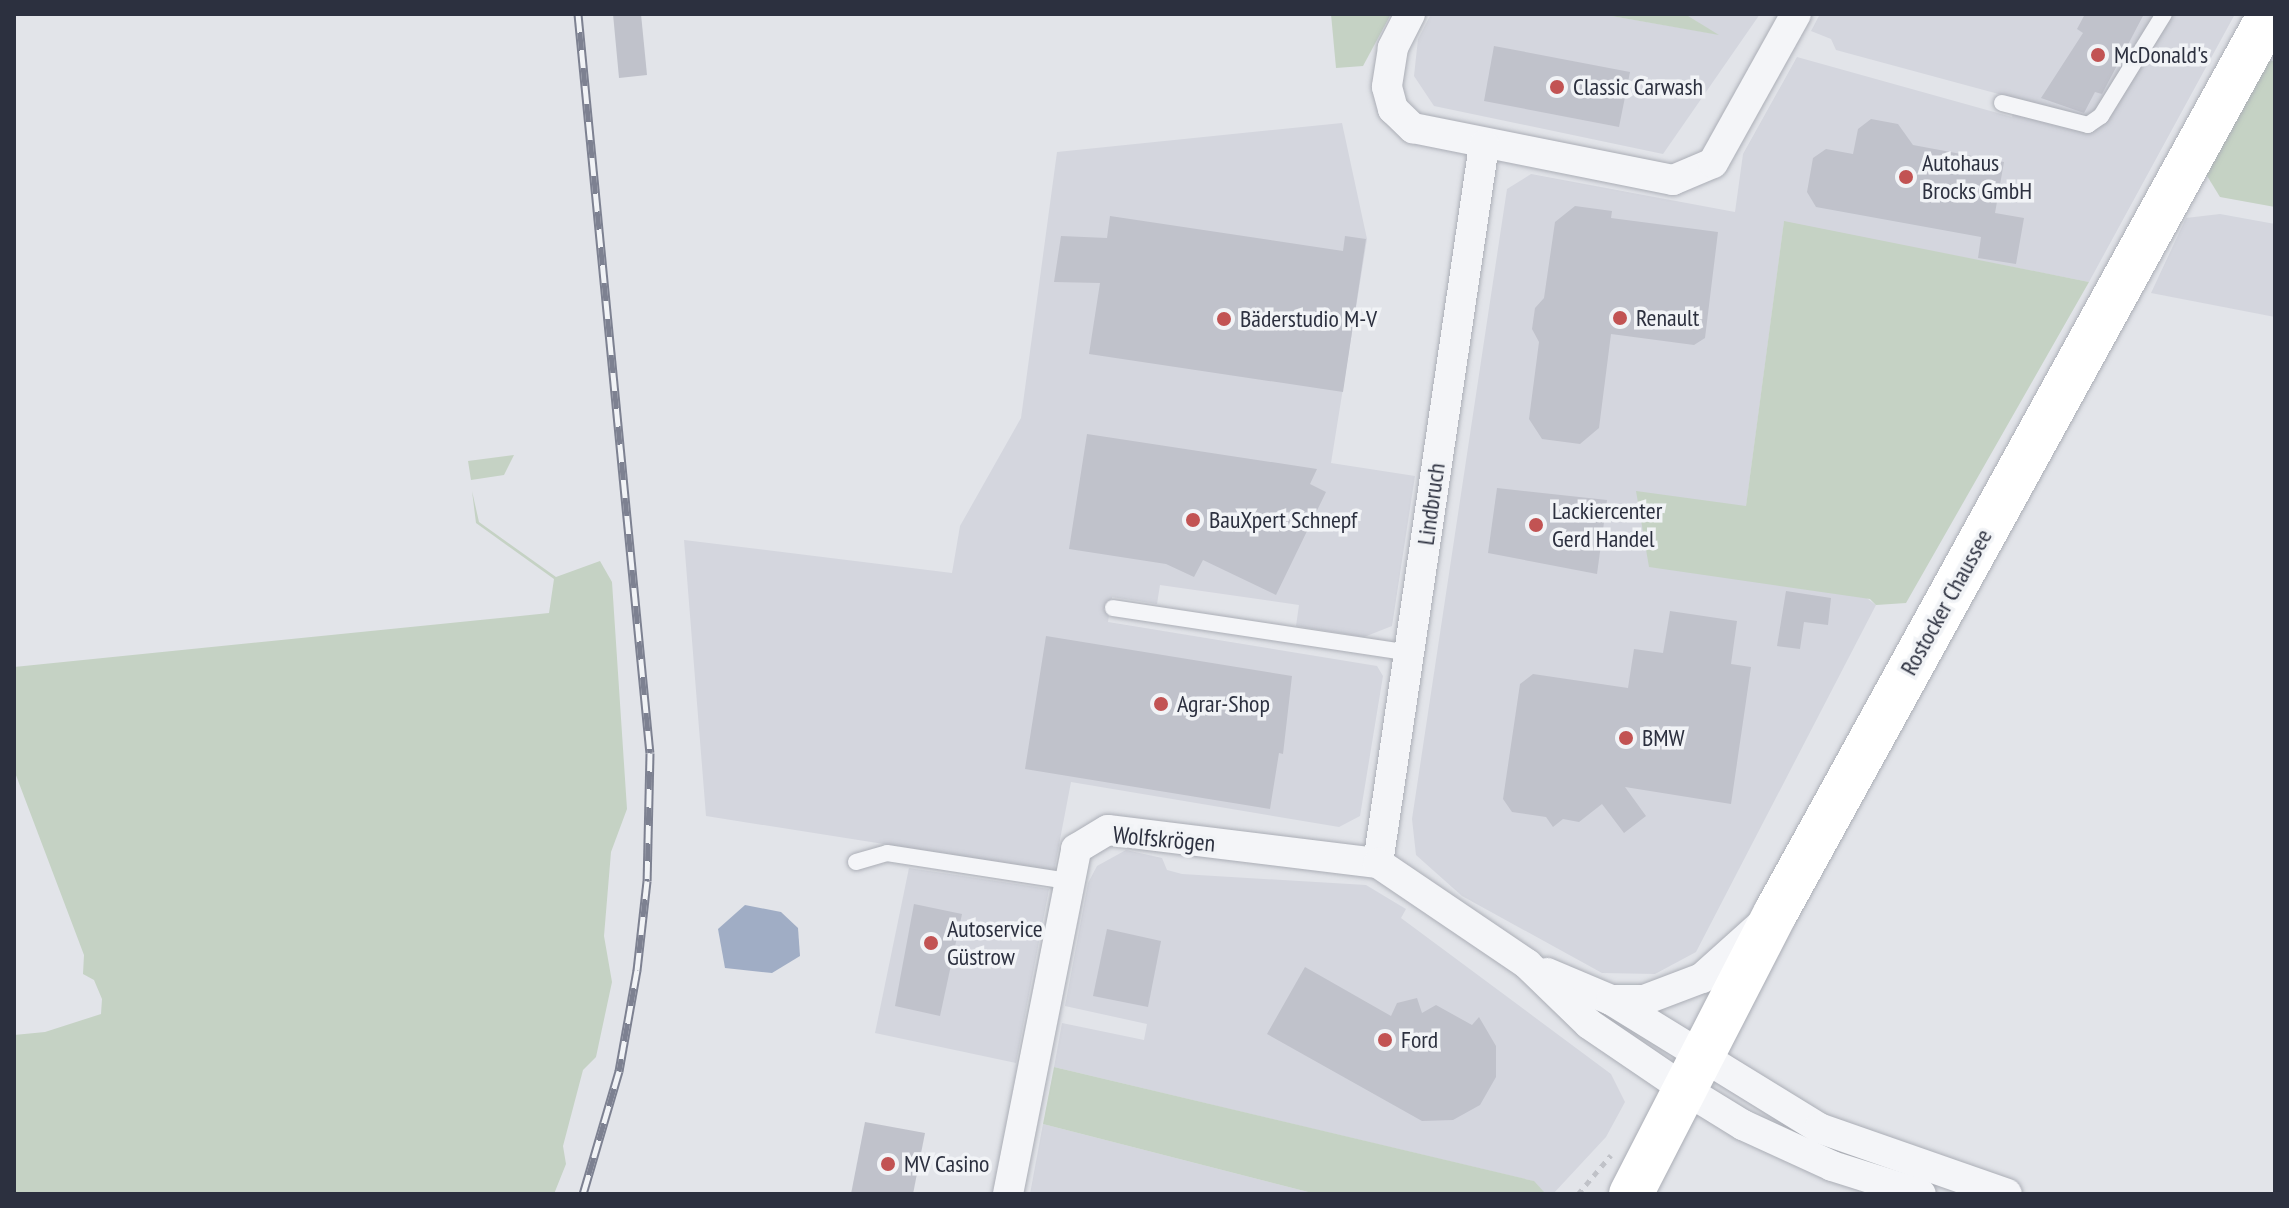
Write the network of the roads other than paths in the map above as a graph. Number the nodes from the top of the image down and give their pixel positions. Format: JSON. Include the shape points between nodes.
{"nodes":[{"id":1,"x":1410,"y":14,"type":"edge"},
{"id":2,"x":1796,"y":14,"type":"edge"},
{"id":3,"x":2164,"y":14,"type":"edge"},
{"id":4,"x":2270,"y":14,"type":"edge"},
{"id":5,"x":2002,"y":103,"type":"dead end"},
{"id":6,"x":1484,"y":145,"type":"junction"},
{"id":7,"x":1113,"y":608,"type":"dead end"},
{"id":8,"x":1409,"y":653,"type":"junction"},
{"id":9,"x":856,"y":862,"type":"dead end"},
{"id":10,"x":1378,"y":863,"type":"junction"},
{"id":11,"x":1068,"y":881,"type":"junction"},
{"id":12,"x":1776,"y":912,"type":"junction"},
{"id":13,"x":1527,"y":964,"type":"junction"},
{"id":14,"x":1611,"y":1000,"type":"junction"},
{"id":15,"x":1694,"y":1074,"type":"junction"},
{"id":16,"x":1008,"y":1194,"type":"edge"},
{"id":17,"x":1631,"y":1194,"type":"edge"},
{"id":18,"x":1921,"y":1194,"type":"edge"},
{"id":19,"x":2007,"y":1194,"type":"edge"}],
"edges":[{"from":1,"to":6,"type":"street","via":[[1393,48],[1387,87],[1393,109],[1413,128]]},
{"from":2,"to":6,"type":"street","via":[[1713,163],[1673,180]]},
{"from":3,"to":5,"type":"lane","via":[[2101,116],[2088,125]]},
{"from":4,"to":12,"type":"main road","name":"Rostocker Chaussee"},
{"from":6,"to":8,"type":"street","name":"Lindbruch"},
{"from":7,"to":8,"type":"lane"},
{"from":8,"to":10,"type":"street","name":"Lindbruch"},
{"from":9,"to":11,"type":"lane","via":[[887,853]]},
{"from":10,"to":11,"type":"street","name":"Wolfskrögen","via":[[1108,830],[1076,849]]},
{"from":10,"to":13,"type":"street","name":"Wolfskrögen"},
{"from":11,"to":16,"type":"street","name":"Wolfskrögen"},
{"from":12,"to":14,"type":"street","name":"Wolfskrögen","via":[[1702,978],[1644,1000]]},
{"from":12,"to":15,"type":"main road","name":"Rostocker Chaussee"},
{"from":13,"to":14,"type":"street","name":"Wolfskrögen"},
{"from":13,"to":15,"type":"street","name":"Wolfskrögen","via":[[1589,1024]]},
{"from":14,"to":15,"type":"street","name":"Wolfskrögen"},
{"from":15,"to":17,"type":"main road","name":"Rostocker Chaussee"},
{"from":15,"to":18,"type":"street","via":[[1743,1125],[1832,1166]]},
{"from":15,"to":19,"type":"street","via":[[1819,1128]]}]}
